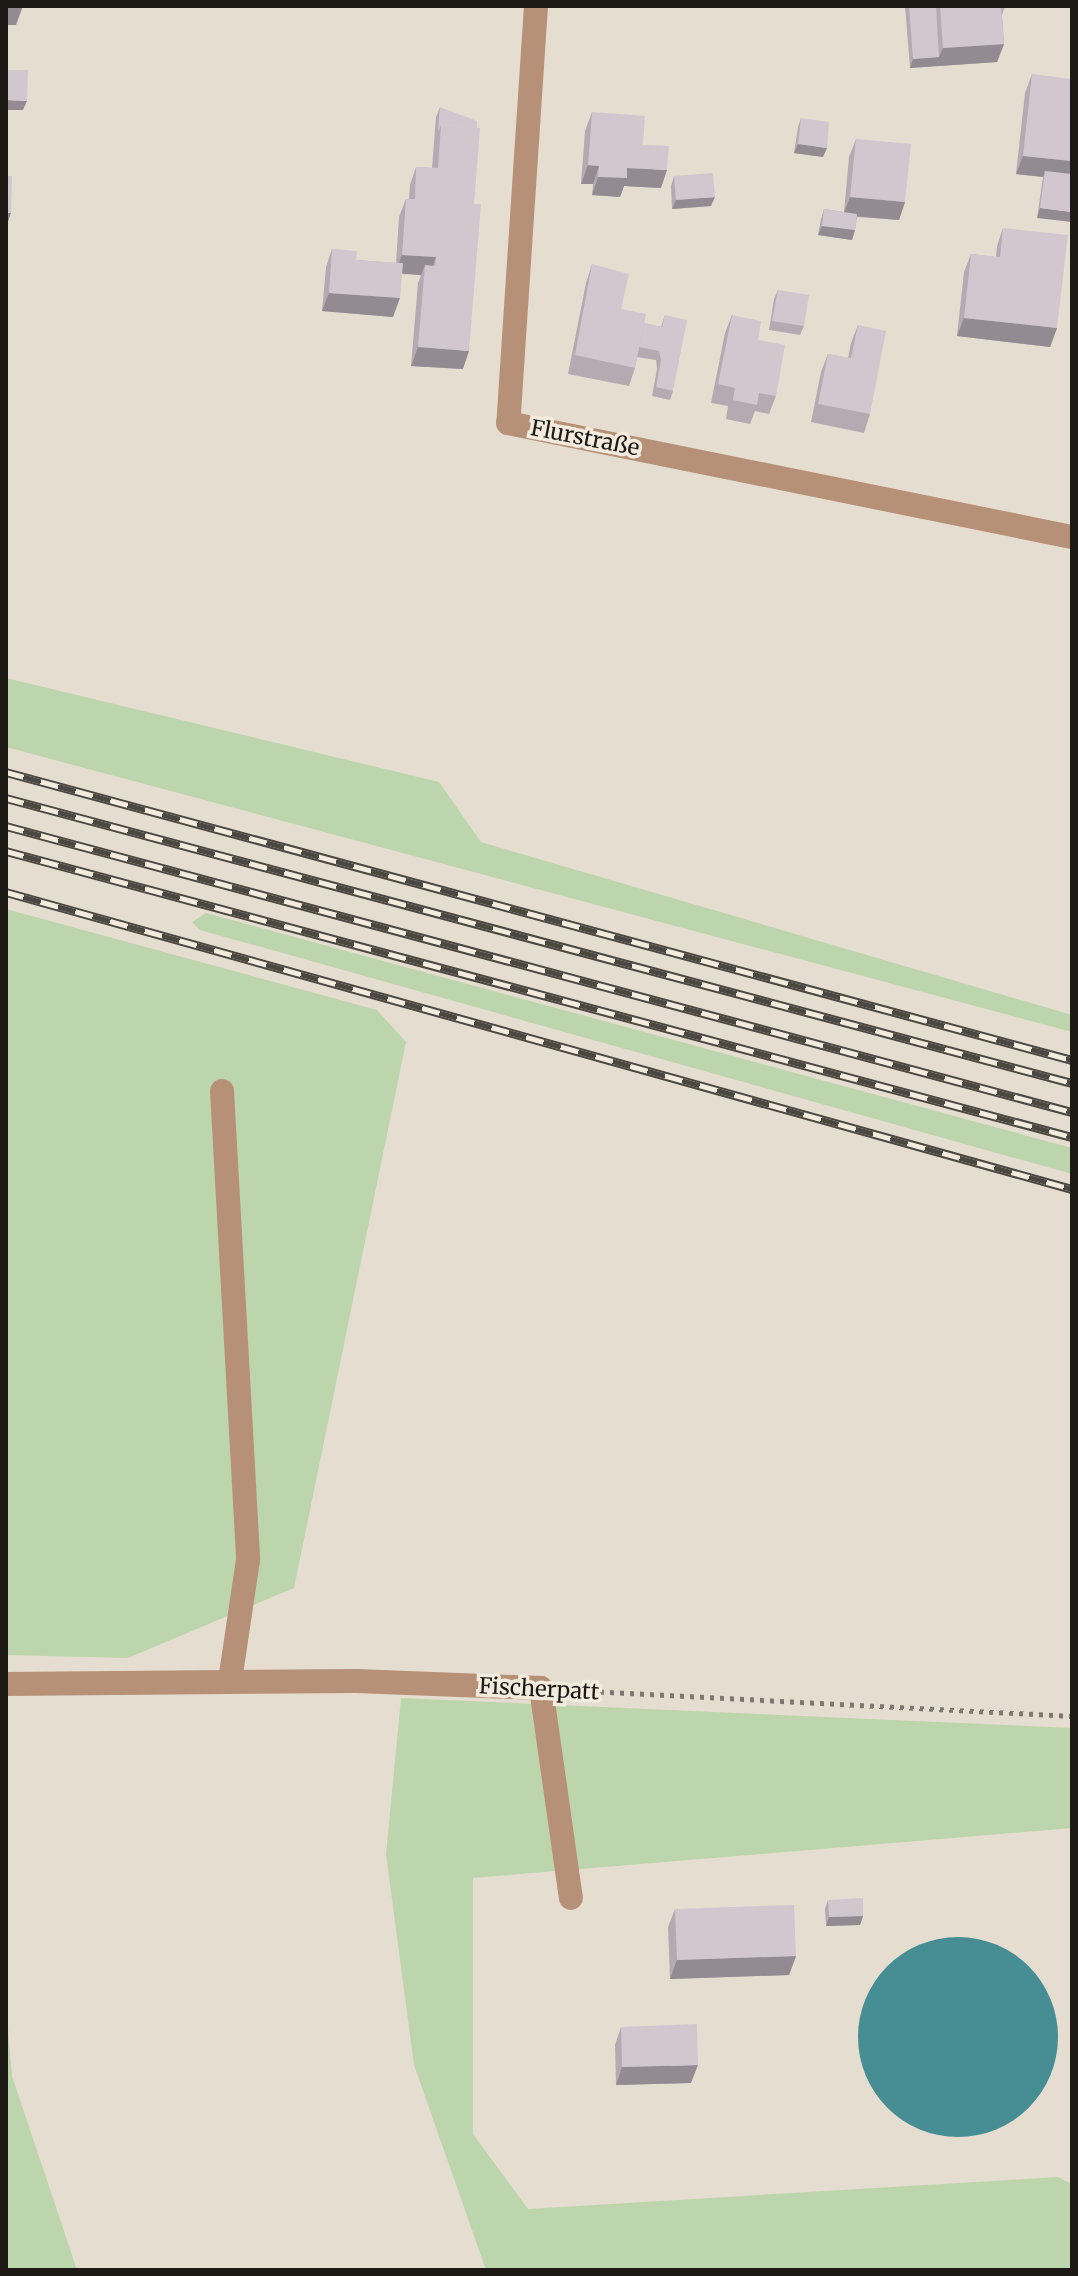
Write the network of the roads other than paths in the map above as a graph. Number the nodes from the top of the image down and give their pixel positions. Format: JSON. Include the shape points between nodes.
{"nodes":[{"id":1,"x":536,"y":6,"type":"edge"},
{"id":2,"x":1072,"y":537,"type":"edge"},
{"id":3,"x":222,"y":1091,"type":"dead end"},
{"id":4,"x":230,"y":1681,"type":"junction"},
{"id":5,"x":6,"y":1684,"type":"edge"},
{"id":6,"x":571,"y":1898,"type":"dead end"}],
"edges":[{"from":1,"to":2,"type":"street","name":"Flurstraße","via":[[508,423]]},
{"from":3,"to":4,"type":"street","via":[[248,1560]]},
{"from":4,"to":5,"type":"street","name":"Fischerpatt"},
{"from":4,"to":6,"type":"street","name":"Fischerpatt","via":[[541,1688]]}]}
